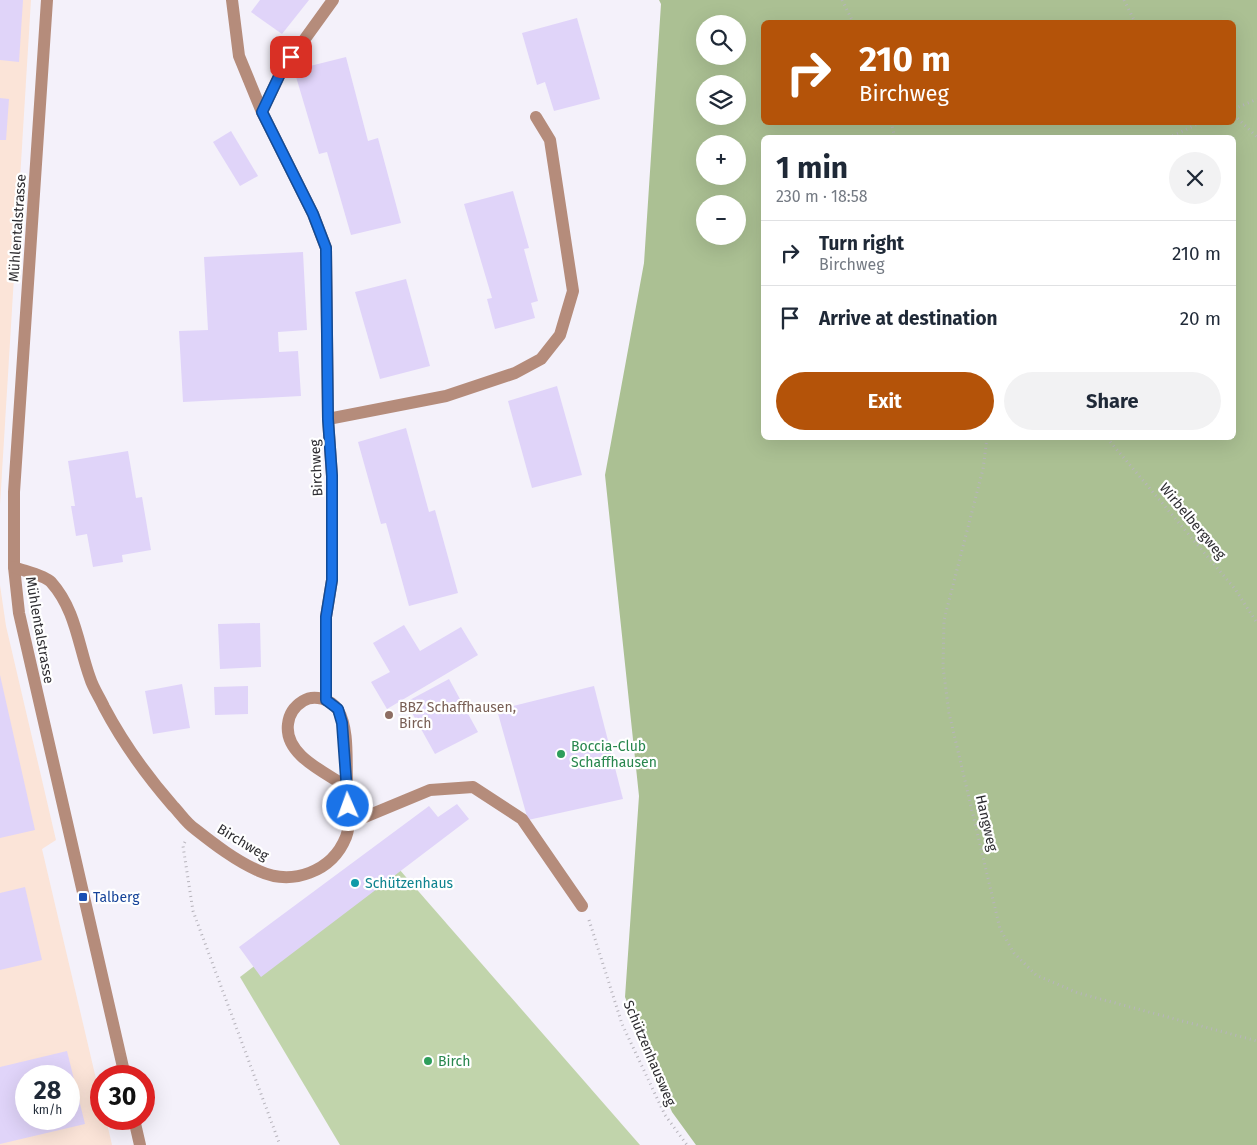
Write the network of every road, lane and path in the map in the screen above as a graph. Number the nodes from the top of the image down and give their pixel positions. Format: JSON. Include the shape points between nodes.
{"nodes":[{"id":1,"x":47,"y":0,"type":"edge"},
{"id":2,"x":232,"y":0,"type":"edge"},
{"id":3,"x":333,"y":0,"type":"edge"},
{"id":4,"x":842,"y":0,"type":"edge"},
{"id":5,"x":1124,"y":0,"type":"edge"},
{"id":6,"x":852,"y":20,"type":"edge"},
{"id":7,"x":1133,"y":20,"type":"edge"},
{"id":8,"x":1257,"y":99,"type":"edge"},
{"id":9,"x":1236,"y":108,"type":"edge"},
{"id":10,"x":262,"y":112,"type":"junction"},
{"id":11,"x":1236,"y":116,"type":"edge"},
{"id":12,"x":536,"y":117,"type":"dead end"},
{"id":13,"x":1196,"y":125,"type":"edge"},
{"id":14,"x":1174,"y":135,"type":"edge"},
{"id":15,"x":1257,"y":137,"type":"edge"},
{"id":16,"x":328,"y":419,"type":"junction"},
{"id":17,"x":988,"y":440,"type":"edge"},
{"id":18,"x":1109,"y":440,"type":"edge"},
{"id":19,"x":14,"y":567,"type":"junction"},
{"id":20,"x":1257,"y":623,"type":"edge"},
{"id":21,"x":326,"y":700,"type":"junction"},
{"id":22,"x":347,"y":787,"type":"junction"},
{"id":23,"x":348,"y":824,"type":"junction"},
{"id":24,"x":192,"y":828,"type":"junction"},
{"id":25,"x":582,"y":906,"type":"dead end"},
{"id":26,"x":595,"y":935,"type":"dead end"},
{"id":27,"x":1257,"y":1041,"type":"edge"},
{"id":28,"x":122,"y":1065,"type":"edge"},
{"id":29,"x":137,"y":1130,"type":"edge"},
{"id":30,"x":140,"y":1145,"type":"edge"},
{"id":31,"x":280,"y":1145,"type":"edge"},
{"id":32,"x":687,"y":1145,"type":"edge"}],
"edges":[{"from":1,"to":19,"type":"street","name":"Mühlentalstrasse","via":[[14,492]]},
{"from":2,"to":10,"type":"street","name":"Birchweg","via":[[239,56]]},
{"from":3,"to":10,"type":"street","via":[[281,72]]},
{"from":4,"to":6,"type":"path"},
{"from":5,"to":7,"type":"path"},
{"from":8,"to":9,"type":"path"},
{"from":10,"to":16,"type":"street","name":"Birchweg","via":[[313,214],[326,248]]},
{"from":11,"to":15,"type":"path"},
{"from":12,"to":16,"type":"street","via":[[550,140],[573,291],[560,335],[541,359],[515,373],[446,396]]},
{"from":13,"to":14,"type":"path"},
{"from":16,"to":21,"type":"street","name":"Birchweg","via":[[332,476],[332,580],[326,617]]},
{"from":17,"to":27,"type":"path","name":"Hangweg","via":[[944,620],[942,667],[949,713],[1000,929],[1014,953],[1036,975],[1078,992]]},
{"from":18,"to":20,"type":"path","name":"Wirbelbergweg","via":[[1235,589]]},
{"from":19,"to":24,"type":"street","name":"Birchweg","via":[[50,581],[71,611],[90,679],[121,738],[150,780]]},
{"from":19,"to":28,"type":"street","name":"Mühlentalstrasse","via":[[25,644]]},
{"from":21,"to":22,"type":"street","name":"Birchweg","via":[[338,709],[342,723]]},
{"from":21,"to":22,"type":"street","via":[[304,700],[293,709],[287,731],[298,754]]},
{"from":22,"to":23,"type":"street","name":"Birchweg"},
{"from":23,"to":24,"type":"street","name":"Birchweg","via":[[346,837],[337,853],[324,867],[302,876],[259,872]]},
{"from":23,"to":25,"type":"street","via":[[430,790],[472,787],[522,819]]},
{"from":24,"to":31,"type":"path","via":[[183,846],[193,911]]},
{"from":26,"to":32,"type":"path","name":"Schützenhausweg","via":[[622,1024],[664,1115]]},
{"from":29,"to":30,"type":"street"}]}
